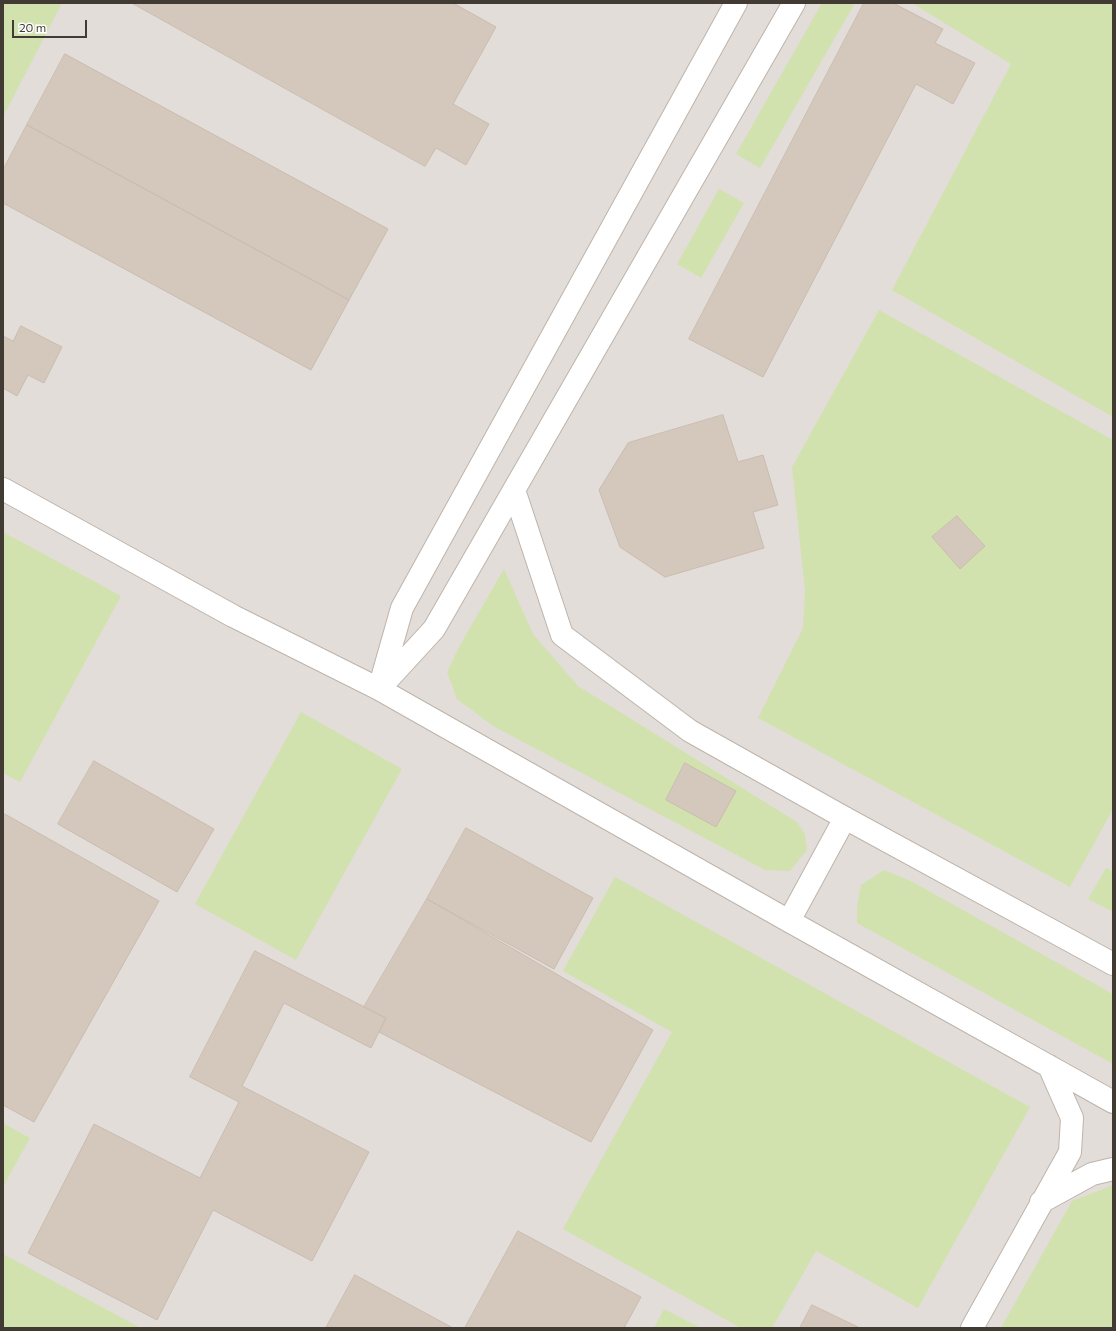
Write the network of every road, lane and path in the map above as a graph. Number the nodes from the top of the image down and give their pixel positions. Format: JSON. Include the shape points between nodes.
{"nodes":[{"id":1,"x":736,"y":3,"type":"edge"},
{"id":2,"x":794,"y":3,"type":"edge"},
{"id":3,"x":3,"y":489,"type":"edge"},
{"id":4,"x":514,"y":490,"type":"junction"},
{"id":5,"x":379,"y":689,"type":"junction"},
{"id":6,"x":845,"y":818,"type":"junction"},
{"id":7,"x":789,"y":921,"type":"junction"},
{"id":8,"x":1113,"y":964,"type":"edge"},
{"id":9,"x":1049,"y":1066,"type":"junction"},
{"id":10,"x":1113,"y":1102,"type":"edge"},
{"id":11,"x":1113,"y":1169,"type":"edge"},
{"id":12,"x":1041,"y":1202,"type":"junction"},
{"id":13,"x":972,"y":1328,"type":"edge"}],
"edges":[{"from":1,"to":5,"type":"lane","via":[[402,608]]},
{"from":2,"to":4,"type":"lane"},
{"from":3,"to":5,"type":"lane","via":[[233,616]]},
{"from":4,"to":5,"type":"lane","via":[[434,629]]},
{"from":4,"to":6,"type":"lane","via":[[562,635],[690,731]]},
{"from":5,"to":7,"type":"lane"},
{"from":6,"to":7,"type":"lane"},
{"from":6,"to":8,"type":"lane"},
{"from":7,"to":9,"type":"lane"},
{"from":9,"to":10,"type":"lane"},
{"from":9,"to":12,"type":"lane","via":[[1072,1118],[1070,1152]]},
{"from":11,"to":12,"type":"lane","via":[[1092,1174]]},
{"from":12,"to":13,"type":"lane"}]}
